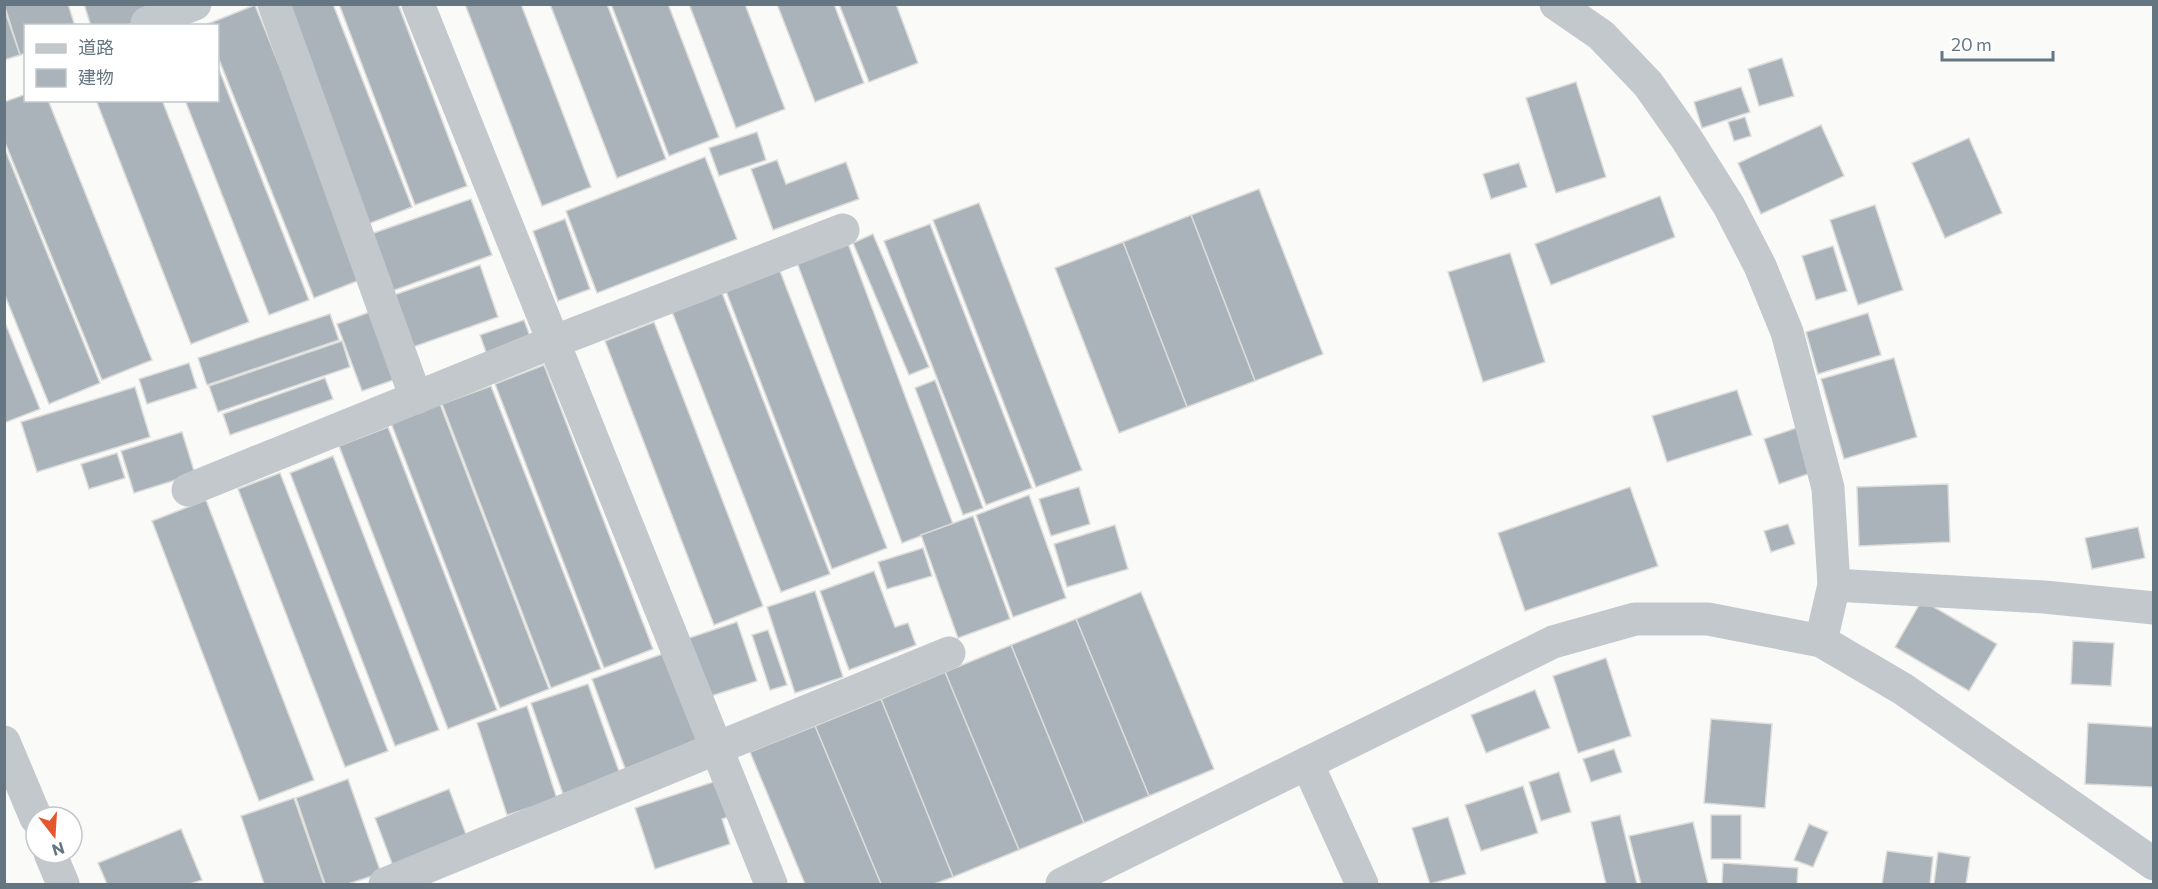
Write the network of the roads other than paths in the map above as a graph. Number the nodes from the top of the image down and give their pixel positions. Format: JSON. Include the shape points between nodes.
{"nodes":[{"id":1,"x":195,"y":4,"type":"edge"},
{"id":2,"x":274,"y":4,"type":"edge"},
{"id":3,"x":418,"y":4,"type":"edge"},
{"id":4,"x":1556,"y":4,"type":"edge"},
{"id":5,"x":147,"y":23,"type":"dead end"},
{"id":6,"x":843,"y":230,"type":"dead end"},
{"id":7,"x":553,"y":342,"type":"junction"},
{"id":8,"x":416,"y":398,"type":"junction"},
{"id":9,"x":188,"y":490,"type":"dead end"},
{"id":10,"x":1834,"y":585,"type":"junction"},
{"id":11,"x":2154,"y":608,"type":"edge"},
{"id":12,"x":1821,"y":641,"type":"junction"},
{"id":13,"x":949,"y":653,"type":"dead end"},
{"id":14,"x":4,"y":742,"type":"edge"},
{"id":15,"x":717,"y":748,"type":"junction"},
{"id":16,"x":1307,"y":763,"type":"junction"},
{"id":17,"x":31,"y":805,"type":"edge"},
{"id":18,"x":2154,"y":864,"type":"edge"},
{"id":19,"x":55,"y":865,"type":"edge"},
{"id":20,"x":2154,"y":876,"type":"edge"},
{"id":21,"x":63,"y":885,"type":"edge"},
{"id":22,"x":385,"y":885,"type":"edge"},
{"id":23,"x":771,"y":885,"type":"edge"},
{"id":24,"x":1062,"y":885,"type":"edge"},
{"id":25,"x":1362,"y":885,"type":"edge"},
{"id":26,"x":2149,"y":885,"type":"edge"}],
"edges":[{"from":1,"to":5,"type":"street"},
{"from":2,"to":8,"type":"street"},
{"from":3,"to":7,"type":"street"},
{"from":4,"to":10,"type":"street","via":[[1601,35],[1648,84],[1723,196],[1760,266],[1787,332],[1828,488]]},
{"from":6,"to":7,"type":"street"},
{"from":7,"to":8,"type":"street"},
{"from":7,"to":15,"type":"street"},
{"from":8,"to":9,"type":"street"},
{"from":10,"to":11,"type":"street","via":[[2044,597]]},
{"from":10,"to":12,"type":"street"},
{"from":12,"to":16,"type":"street","via":[[1708,619],[1635,619],[1553,642]]},
{"from":12,"to":18,"type":"street","via":[[1904,689]]},
{"from":13,"to":15,"type":"street"},
{"from":14,"to":17,"type":"street"},
{"from":15,"to":22,"type":"street"},
{"from":15,"to":23,"type":"street"},
{"from":16,"to":24,"type":"street"},
{"from":16,"to":25,"type":"street"},
{"from":19,"to":21,"type":"street"},
{"from":20,"to":26,"type":"street"}]}
